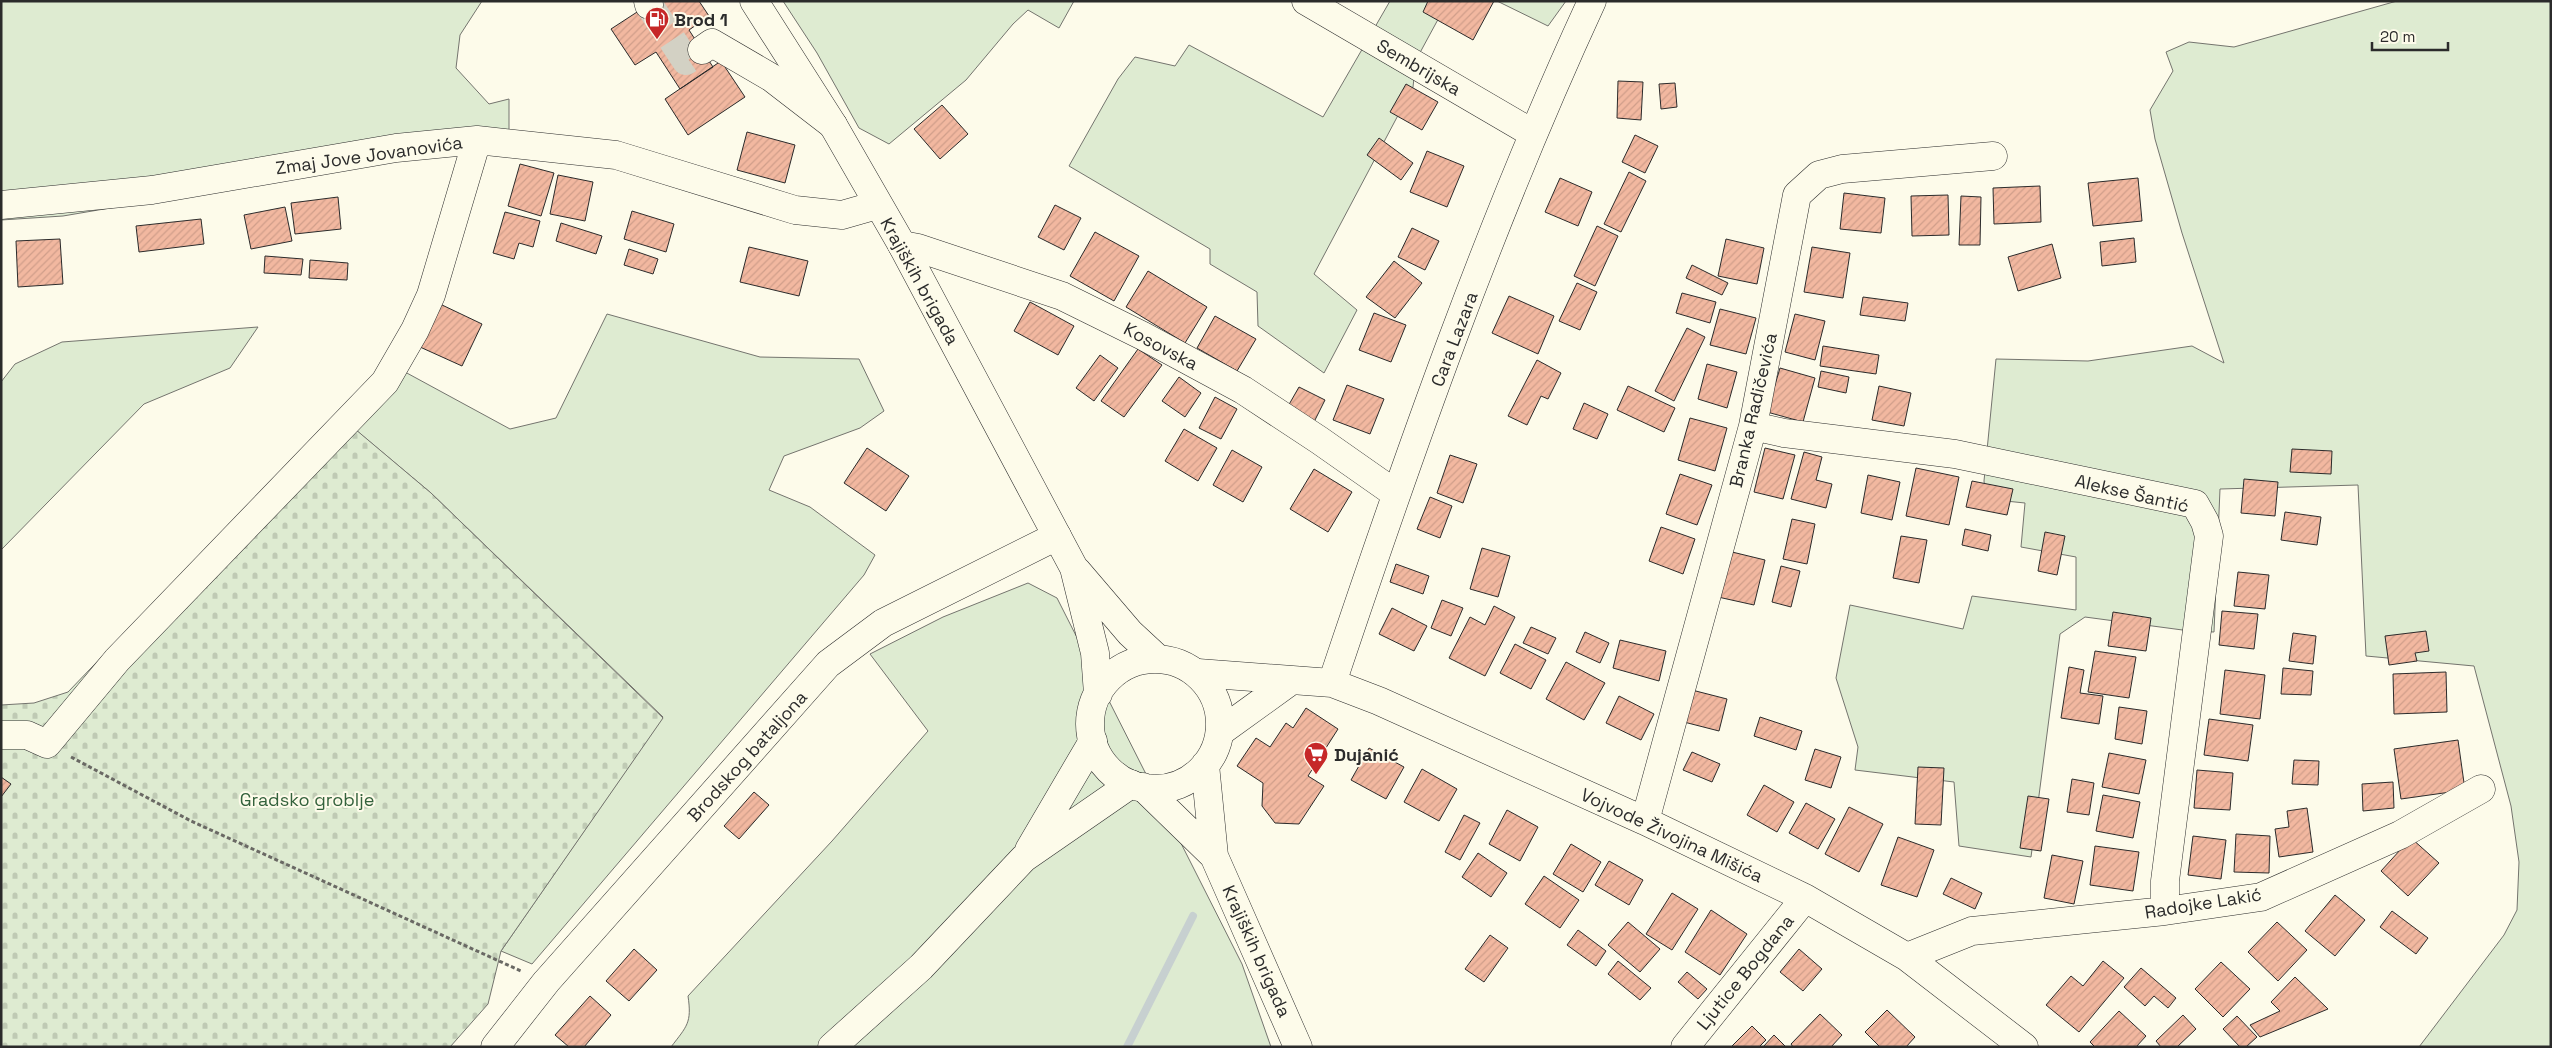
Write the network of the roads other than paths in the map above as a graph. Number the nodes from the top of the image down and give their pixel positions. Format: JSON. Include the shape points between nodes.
{"nodes":[{"id":1,"x":754,"y":1,"type":"edge"},
{"id":2,"x":1306,"y":1,"type":"edge"},
{"id":3,"x":1592,"y":1,"type":"edge"},
{"id":4,"x":702,"y":50,"type":"tunnel mouth"},
{"id":5,"x":832,"y":126,"type":"junction"},
{"id":6,"x":1532,"y":133,"type":"junction"},
{"id":7,"x":477,"y":140,"type":"junction"},
{"id":8,"x":1993,"y":156,"type":"dead end"},
{"id":9,"x":1,"y":205,"type":"edge"},
{"id":10,"x":878,"y":205,"type":"junction"},
{"id":11,"x":902,"y":245,"type":"junction"},
{"id":12,"x":1753,"y":426,"type":"junction"},
{"id":13,"x":1396,"y":494,"type":"junction"},
{"id":14,"x":1057,"y":536,"type":"junction"},
{"id":15,"x":1074,"y":568,"type":"junction"},
{"id":16,"x":1157,"y":658,"type":"junction"},
{"id":17,"x":1198,"y":673,"type":"junction"},
{"id":18,"x":1292,"y":680,"type":"junction"},
{"id":19,"x":1332,"y":683,"type":"junction"},
{"id":20,"x":1098,"y":694,"type":"junction"},
{"id":21,"x":1220,"y":732,"type":"junction"},
{"id":22,"x":1,"y":735,"type":"edge"},
{"id":23,"x":1093,"y":741,"type":"junction"},
{"id":24,"x":1205,"y":765,"type":"junction"},
{"id":25,"x":1137,"y":786,"type":"junction"},
{"id":26,"x":2481,"y":789,"type":"dead end"},
{"id":27,"x":1645,"y":820,"type":"junction"},
{"id":28,"x":1214,"y":856,"type":"junction"},
{"id":29,"x":1024,"y":858,"type":"junction"},
{"id":30,"x":1805,"y":898,"type":"junction"},
{"id":31,"x":2165,"y":911,"type":"junction"},
{"id":32,"x":1907,"y":957,"type":"junction"},
{"id":33,"x":495,"y":1047,"type":"edge"},
{"id":34,"x":832,"y":1047,"type":"edge"},
{"id":35,"x":1298,"y":1047,"type":"edge"},
{"id":36,"x":1685,"y":1047,"type":"edge"},
{"id":37,"x":2024,"y":1047,"type":"edge"}],
"edges":[{"from":1,"to":5,"type":"street","name":"Krajiških brigada"},
{"from":2,"to":6,"type":"street","name":"Sembrijska"},
{"from":3,"to":6,"type":"street","name":"Cara Lazara"},
{"from":4,"to":5,"type":"street","via":[[712,43],[748,62]]},
{"from":5,"to":10,"type":"street","name":"Krajiških brigada"},
{"from":6,"to":13,"type":"street","name":"Cara Lazara"},
{"from":7,"to":9,"type":"street","name":"Zmaj Jove Jovanovića","via":[[396,148],[152,190]]},
{"from":7,"to":10,"type":"street","name":"Zmaj Jove Jovanovića","via":[[616,155],[795,210],[842,215]]},
{"from":7,"to":22,"type":"street","via":[[431,295],[385,382],[117,660],[47,744],[27,735]]},
{"from":8,"to":12,"type":"street","name":"Branka Radičevića","via":[[1842,169],[1819,175],[1797,195]]},
{"from":10,"to":11,"type":"street","name":"Krajiških brigada"},
{"from":11,"to":13,"type":"street","name":"Kosovska","via":[[1062,296],[1143,336],[1243,390]]},
{"from":11,"to":14,"type":"street","name":"Krajiških brigada"},
{"from":12,"to":27,"type":"street","name":"Branka Radičevića"},
{"from":12,"to":31,"type":"street","name":"Alekse Šantić","via":[[1784,433],[1955,454],[2195,504],[2209,536],[2165,881]]},
{"from":13,"to":19,"type":"street","name":"Cara Lazara"},
{"from":14,"to":15,"type":"street","name":"Krajiških brigada"},
{"from":14,"to":33,"type":"street","name":"Brodskog bataljona","via":[[883,622],[828,664],[546,982]]},
{"from":15,"to":16,"type":"street","name":"Krajiških brigada","via":[[1130,634]]},
{"from":15,"to":20,"type":"street","name":"Krajiških brigada","via":[[1095,653]]},
{"from":16,"to":17,"type":"street","via":[[1175,661]]},
{"from":16,"to":20,"type":"street","via":[[1133,662],[1112,675]]},
{"from":17,"to":18,"type":"street","name":"Vojvode Živojina Mišića"},
{"from":17,"to":21,"type":"street","via":[[1215,697],[1220,714]]},
{"from":18,"to":19,"type":"street","name":"Vojvode Živojina Mišića"},
{"from":18,"to":21,"type":"street"},
{"from":19,"to":27,"type":"street","name":"Vojvode Živojina Mišića"},
{"from":20,"to":23,"type":"street","via":[[1090,725]]},
{"from":21,"to":24,"type":"street"},
{"from":23,"to":25,"type":"street","via":[[1101,759],[1114,774]]},
{"from":23,"to":29,"type":"street"},
{"from":24,"to":25,"type":"street","via":[[1192,777],[1177,784],[1160,788]]},
{"from":24,"to":28,"type":"street","name":"Krajiških brigada"},
{"from":25,"to":28,"type":"street","name":"Krajiških brigada"},
{"from":25,"to":29,"type":"street"},
{"from":26,"to":31,"type":"street","name":"Radojke Lakić","via":[[2400,834],[2261,897]]},
{"from":27,"to":30,"type":"street","name":"Vojvode Živojina Mišića"},
{"from":28,"to":35,"type":"street","name":"Krajiških brigada"},
{"from":29,"to":34,"type":"street","via":[[922,967]]},
{"from":30,"to":32,"type":"street","name":"Vojvode Živojina Mišića"},
{"from":30,"to":36,"type":"street","name":"Ljutice Bogdana"},
{"from":31,"to":32,"type":"street","name":"Radojke Lakić","via":[[1972,931]]},
{"from":32,"to":37,"type":"street","name":"Vojvode Živojina Mišića"}]}
